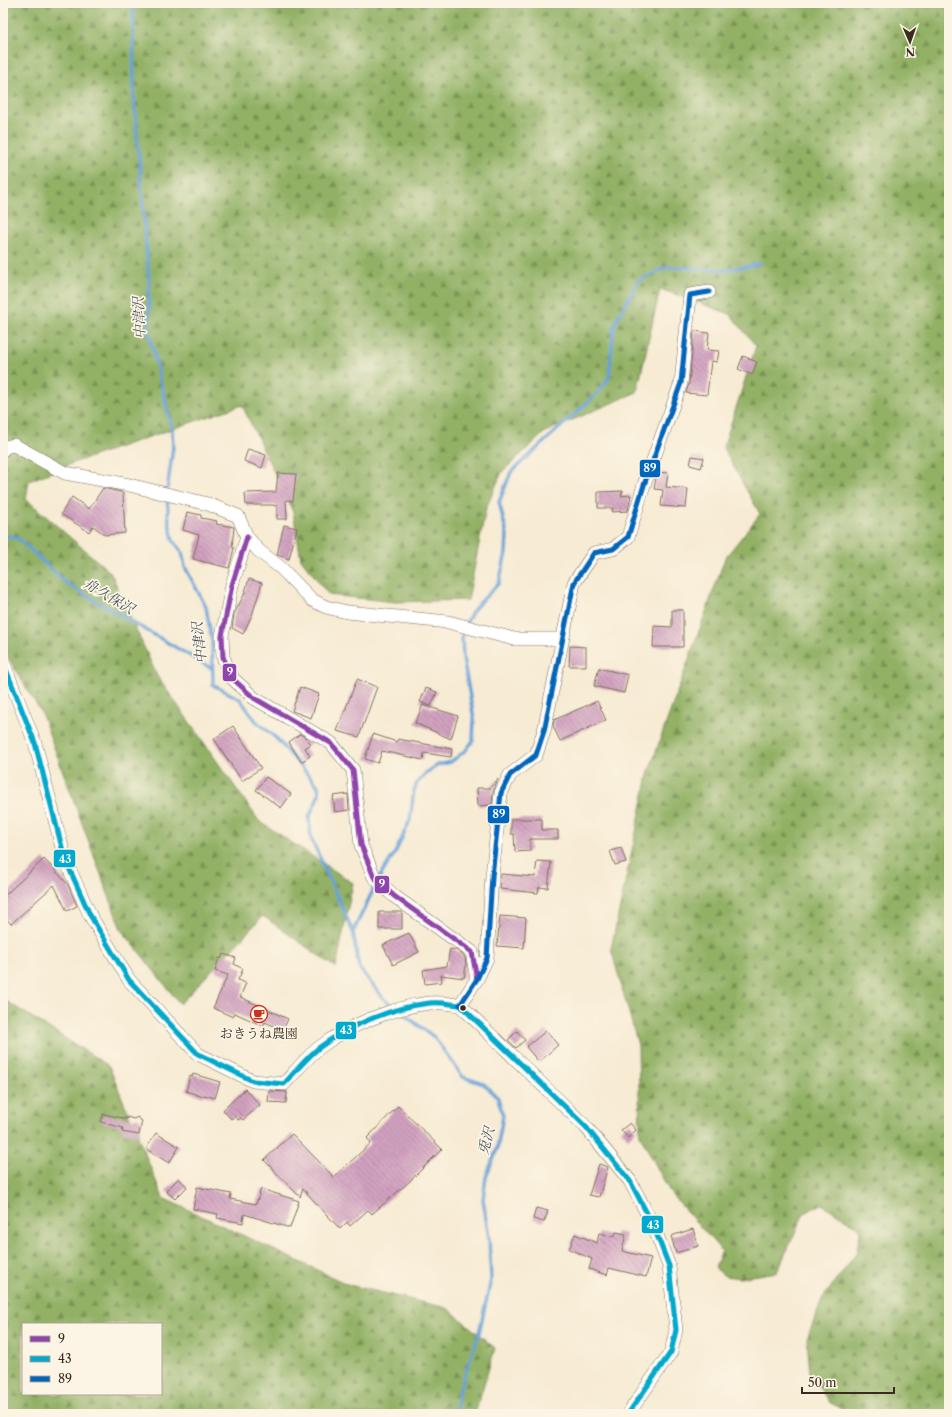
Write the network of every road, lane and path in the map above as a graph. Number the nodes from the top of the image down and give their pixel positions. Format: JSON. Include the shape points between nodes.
{"nodes":[{"id":1,"x":709,"y":292,"type":"dead end"},
{"id":2,"x":3,"y":450,"type":"edge"},
{"id":3,"x":248,"y":537,"type":"junction"},
{"id":4,"x":562,"y":639,"type":"junction"},
{"id":5,"x":3,"y":662,"type":"edge"},
{"id":6,"x":477,"y":979,"type":"junction"},
{"id":7,"x":460,"y":1005,"type":"junction"},
{"id":8,"x":628,"y":1414,"type":"edge"}],
"edges":[{"from":1,"to":4,"type":"street","via":[[690,295],[681,383],[628,537],[612,549],[594,553],[574,584]]},
{"from":2,"to":3,"type":"street","via":[[14,445],[65,473],[208,504],[238,516]]},
{"from":3,"to":4,"type":"street","via":[[312,600],[326,607],[347,612],[448,622],[514,639]]},
{"from":3,"to":6,"type":"street","via":[[232,585],[222,636],[224,657],[232,678],[254,698],[331,743],[353,770],[361,845],[374,877],[394,896],[472,952]]},
{"from":4,"to":6,"type":"street","via":[[544,731],[536,755],[510,775],[501,793],[487,958]]},
{"from":5,"to":7,"type":"street","via":[[35,743],[65,859],[90,915],[129,980],[198,1054],[253,1081],[284,1084],[320,1047],[373,1019],[397,1009],[431,1003]]},
{"from":6,"to":7,"type":"street"},
{"from":7,"to":8,"type":"street","via":[[586,1126],[630,1181],[653,1225],[669,1266],[676,1330],[671,1352]]}]}
